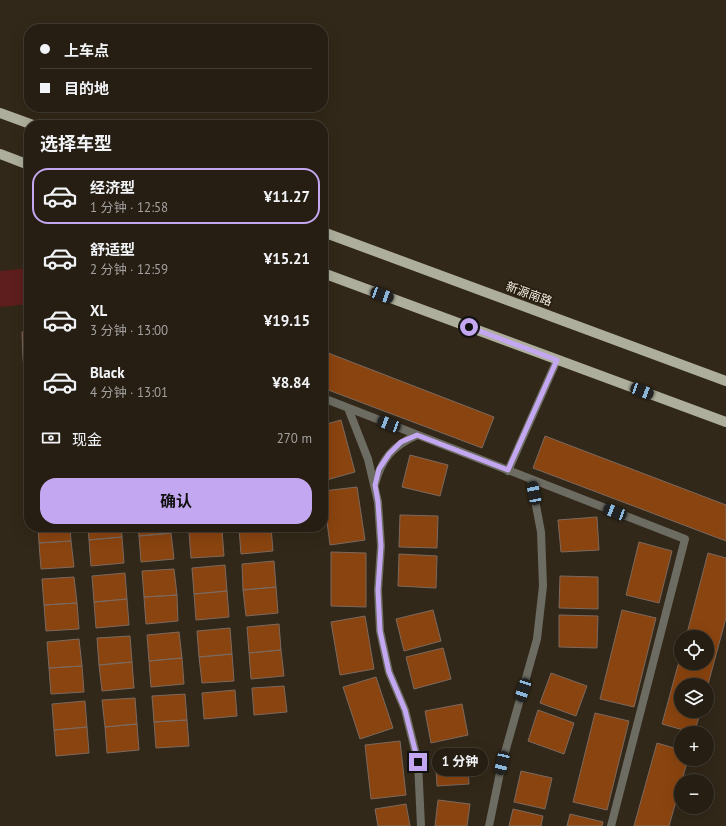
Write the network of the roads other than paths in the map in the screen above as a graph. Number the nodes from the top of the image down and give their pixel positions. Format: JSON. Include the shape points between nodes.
{"nodes":[{"id":1,"x":0,"y":113,"type":"edge"},
{"id":2,"x":24,"y":122,"type":"edge"},
{"id":3,"x":0,"y":154,"type":"edge"},
{"id":4,"x":24,"y":163,"type":"edge"},
{"id":5,"x":328,"y":234,"type":"edge"},
{"id":6,"x":328,"y":276,"type":"edge"},
{"id":7,"x":557,"y":360,"type":"junction"},
{"id":8,"x":726,"y":381,"type":"edge"},
{"id":9,"x":328,"y":400,"type":"edge"},
{"id":10,"x":348,"y":408,"type":"junction"},
{"id":11,"x":726,"y":422,"type":"edge"},
{"id":12,"x":417,"y":435,"type":"junction"},
{"id":13,"x":508,"y":470,"type":"junction"},
{"id":14,"x":531,"y":479,"type":"junction"},
{"id":15,"x":375,"y":485,"type":"junction"},
{"id":16,"x":421,"y":826,"type":"edge"},
{"id":17,"x":489,"y":826,"type":"edge"},
{"id":18,"x":611,"y":826,"type":"edge"}],
"edges":[{"from":1,"to":2,"type":"main road"},
{"from":3,"to":4,"type":"main road"},
{"from":5,"to":8,"type":"main road","name":"新源南路"},
{"from":6,"to":7,"type":"main road"},
{"from":7,"to":11,"type":"main road"},
{"from":7,"to":13,"type":"lane"},
{"from":9,"to":10,"type":"lane"},
{"from":10,"to":12,"type":"lane"},
{"from":10,"to":15,"type":"lane","via":[[368,458]]},
{"from":12,"to":13,"type":"lane"},
{"from":12,"to":15,"type":"lane","via":[[401,442],[389,454],[379,469]]},
{"from":13,"to":14,"type":"lane"},
{"from":14,"to":17,"type":"lane","via":[[541,532],[544,586],[537,639],[506,748]]},
{"from":14,"to":18,"type":"lane","via":[[685,539]]},
{"from":15,"to":16,"type":"lane","via":[[381,546],[378,590],[380,631],[389,672],[405,710],[418,762]]}]}
